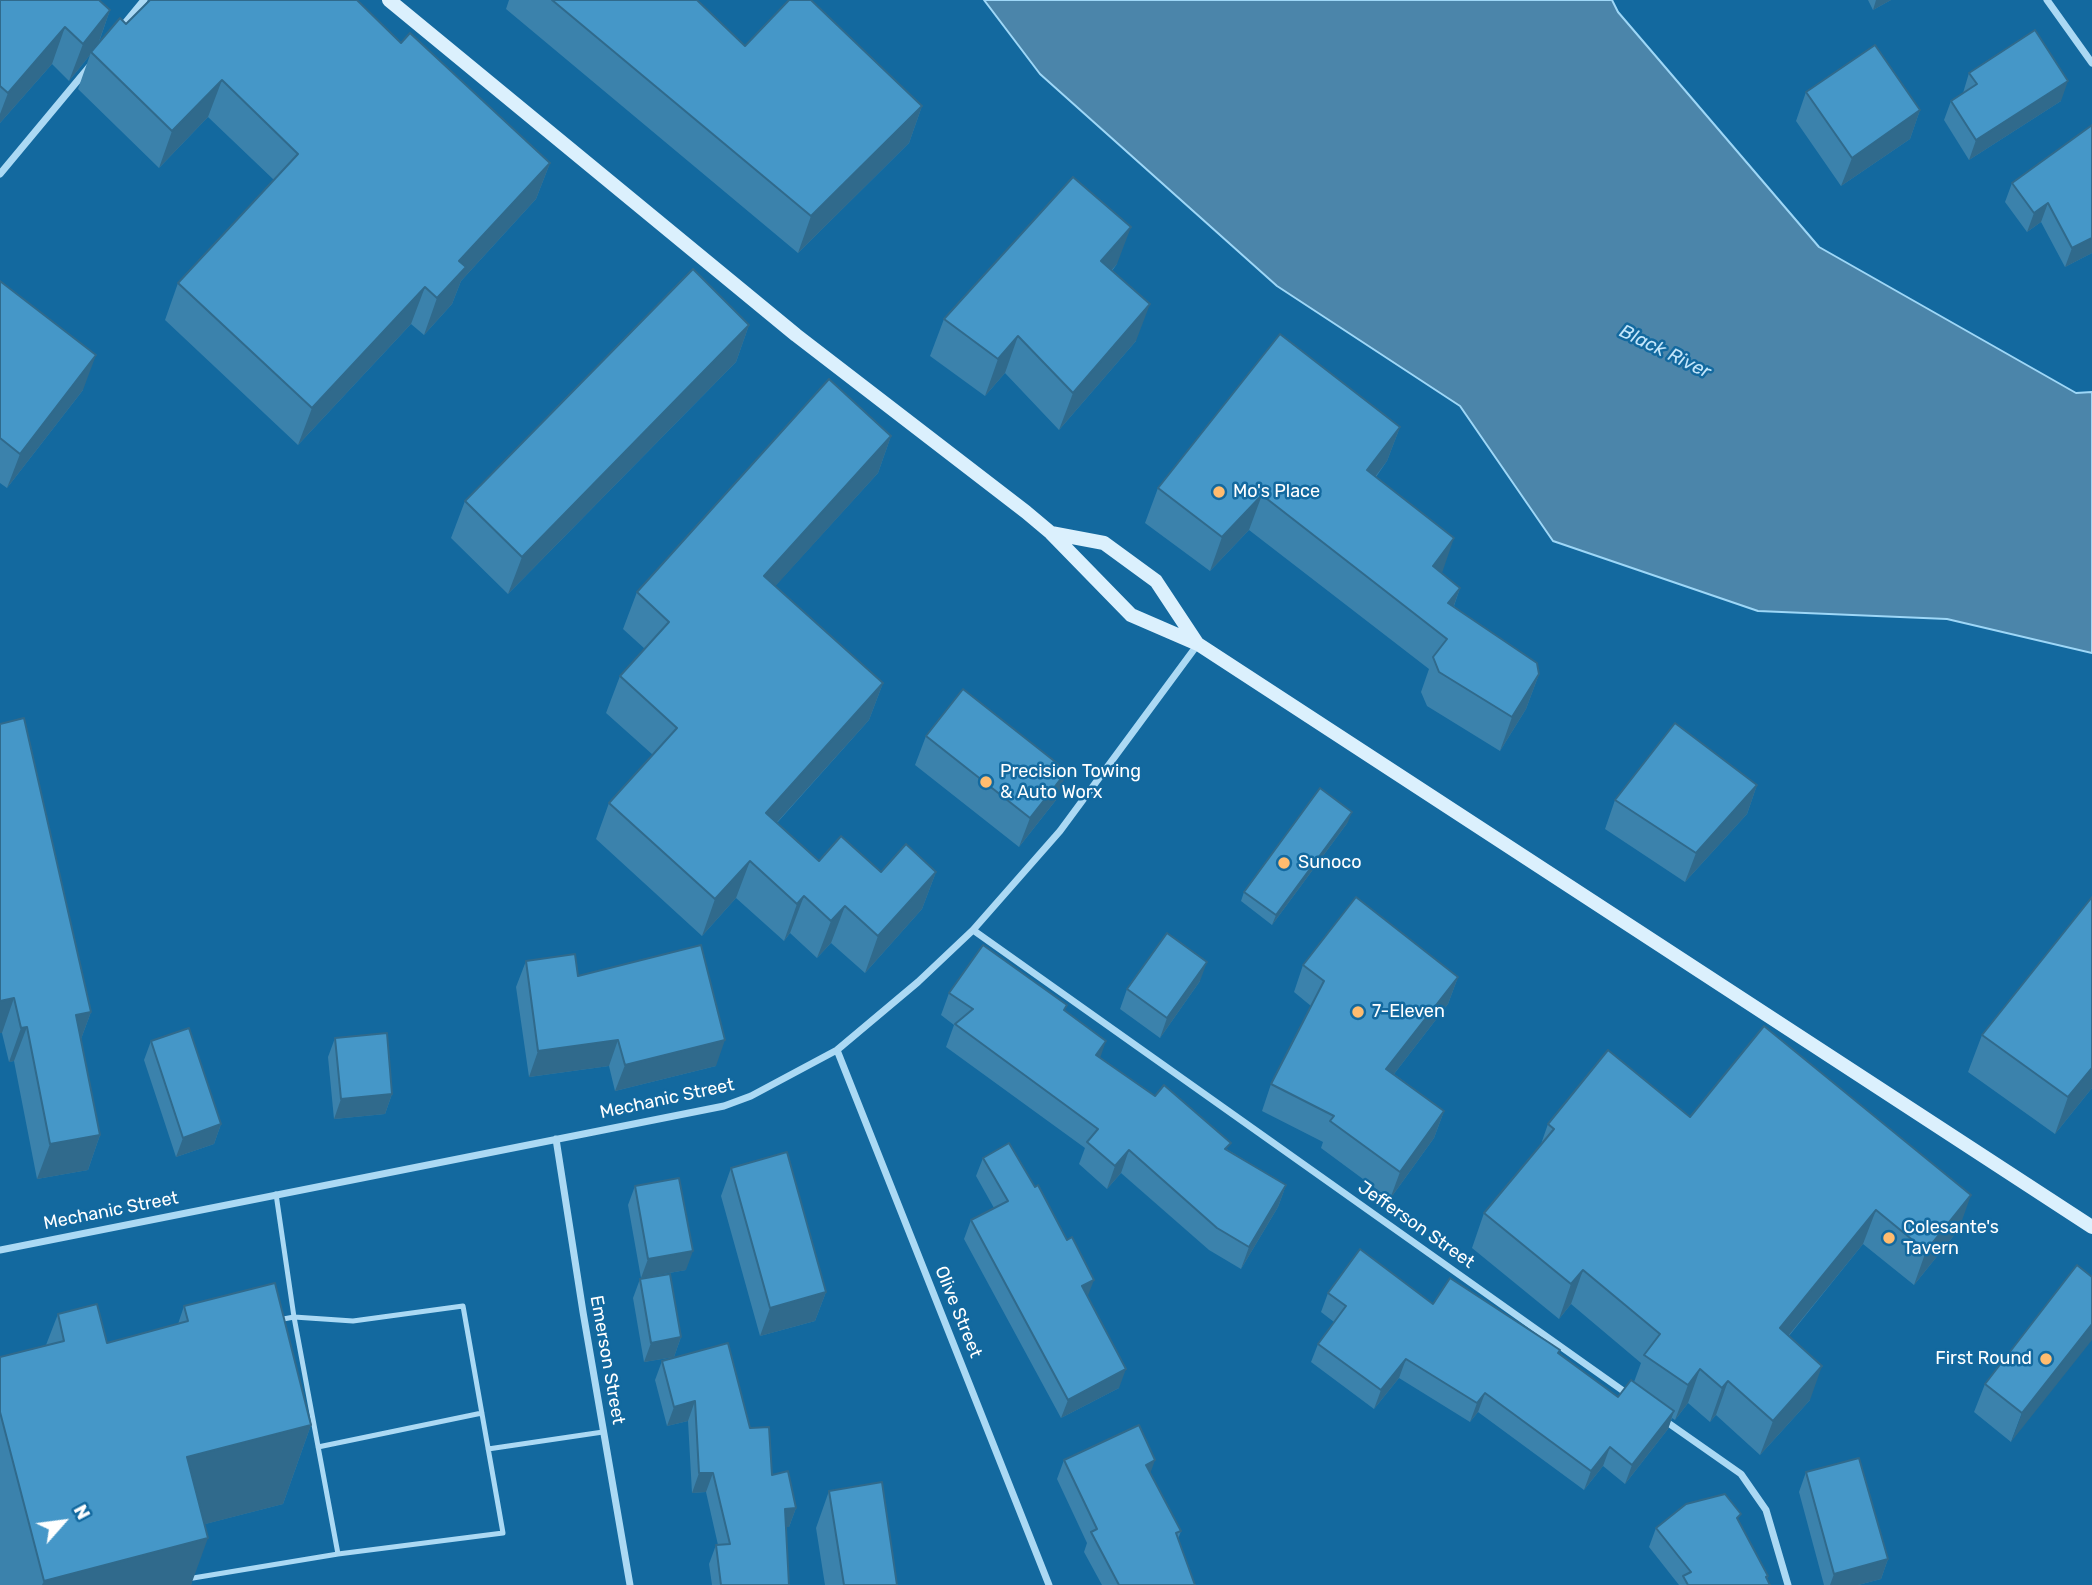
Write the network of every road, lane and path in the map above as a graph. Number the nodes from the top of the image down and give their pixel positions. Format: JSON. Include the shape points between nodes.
{"nodes":[{"id":1,"x":144,"y":0,"type":"edge"},
{"id":2,"x":389,"y":0,"type":"edge"},
{"id":3,"x":2047,"y":0,"type":"edge"},
{"id":4,"x":118,"y":31,"type":"edge"},
{"id":5,"x":93,"y":62,"type":"edge"},
{"id":6,"x":2092,"y":63,"type":"edge"},
{"id":7,"x":0,"y":174,"type":"edge"},
{"id":8,"x":1051,"y":533,"type":"junction"},
{"id":9,"x":1198,"y":645,"type":"junction"},
{"id":10,"x":973,"y":930,"type":"junction"},
{"id":11,"x":837,"y":1050,"type":"junction"},
{"id":12,"x":556,"y":1139,"type":"junction"},
{"id":13,"x":276,"y":1194,"type":"junction"},
{"id":14,"x":2092,"y":1227,"type":"edge"},
{"id":15,"x":0,"y":1250,"type":"edge"},
{"id":16,"x":293,"y":1317,"type":"junction"},
{"id":17,"x":267,"y":1322,"type":"edge"},
{"id":18,"x":1639,"y":1402,"type":"edge"},
{"id":19,"x":482,"y":1413,"type":"junction"},
{"id":20,"x":1662,"y":1418,"type":"edge"},
{"id":21,"x":603,"y":1432,"type":"junction"},
{"id":22,"x":318,"y":1447,"type":"junction"},
{"id":23,"x":488,"y":1450,"type":"junction"},
{"id":24,"x":338,"y":1554,"type":"junction"},
{"id":25,"x":183,"y":1579,"type":"edge"},
{"id":26,"x":629,"y":1585,"type":"edge"},
{"id":27,"x":1049,"y":1585,"type":"edge"},
{"id":28,"x":1788,"y":1585,"type":"edge"}],
"edges":[{"from":1,"to":4,"type":"street"},
{"from":2,"to":8,"type":"main road","via":[[796,335]]},
{"from":3,"to":6,"type":"street"},
{"from":5,"to":7,"type":"street"},
{"from":8,"to":9,"type":"main road","via":[[1131,615]]},
{"from":8,"to":9,"type":"main road","via":[[1104,543],[1156,581]]},
{"from":9,"to":10,"type":"street","name":"Mechanic Street","via":[[1060,831]]},
{"from":9,"to":14,"type":"main road"},
{"from":10,"to":11,"type":"street","name":"Mechanic Street"},
{"from":10,"to":18,"type":"street","name":"Jefferson Street"},
{"from":11,"to":12,"type":"street","name":"Mechanic Street","via":[[724,1106]]},
{"from":11,"to":27,"type":"street","name":"Olive Street"},
{"from":12,"to":13,"type":"street","name":"Mechanic Street"},
{"from":12,"to":21,"type":"street","name":"Emerson Street"},
{"from":13,"to":15,"type":"street","name":"Mechanic Street"},
{"from":13,"to":16,"type":"lane"},
{"from":16,"to":17,"type":"lane"},
{"from":16,"to":19,"type":"lane","via":[[353,1321],[463,1306]]},
{"from":16,"to":22,"type":"lane"},
{"from":19,"to":22,"type":"lane"},
{"from":19,"to":23,"type":"lane"},
{"from":20,"to":28,"type":"street","via":[[1741,1474],[1766,1510]]},
{"from":21,"to":23,"type":"lane"},
{"from":21,"to":26,"type":"street","name":"Emerson Street"},
{"from":22,"to":24,"type":"lane"},
{"from":23,"to":24,"type":"lane","via":[[503,1534]]},
{"from":24,"to":25,"type":"lane"}]}
